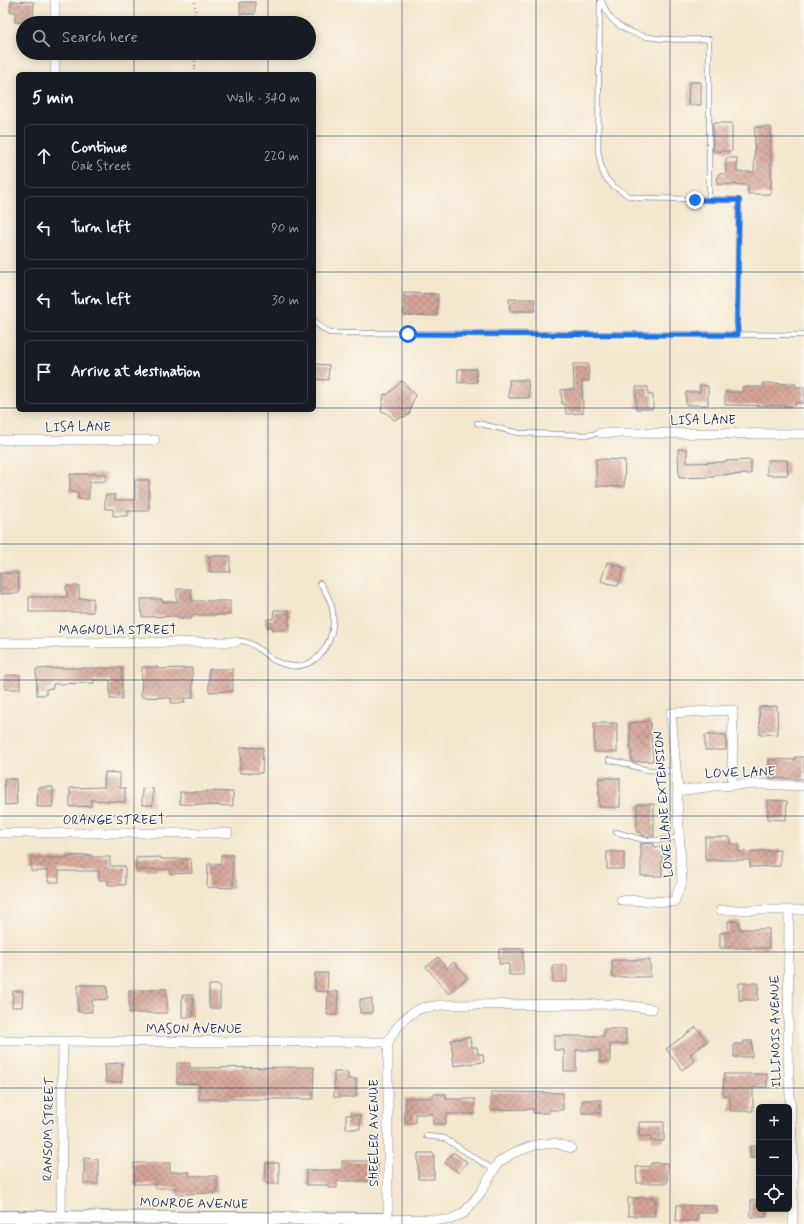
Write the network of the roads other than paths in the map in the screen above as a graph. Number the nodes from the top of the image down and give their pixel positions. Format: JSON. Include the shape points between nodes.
{"nodes":[{"id":1,"x":55,"y":0,"type":"edge"},
{"id":2,"x":601,"y":0,"type":"edge"},
{"id":3,"x":55,"y":16,"type":"edge"},
{"id":4,"x":55,"y":60,"type":"edge"},
{"id":5,"x":55,"y":72,"type":"edge"},
{"id":6,"x":709,"y":200,"type":"junction"},
{"id":7,"x":316,"y":322,"type":"edge"},
{"id":8,"x":738,"y":335,"type":"junction"},
{"id":9,"x":804,"y":335,"type":"edge"},
{"id":10,"x":477,"y":423,"type":"dead end"},
{"id":11,"x":601,"y":432,"type":"joint"},
{"id":12,"x":804,"y":434,"type":"edge"},
{"id":13,"x":0,"y":440,"type":"edge"},
{"id":14,"x":155,"y":440,"type":"dead end"},
{"id":15,"x":320,"y":583,"type":"dead end"},
{"id":16,"x":236,"y":642,"type":"joint"},
{"id":17,"x":0,"y":643,"type":"edge"},
{"id":18,"x":609,"y":760,"type":"dead end"},
{"id":19,"x":676,"y":771,"type":"junction"},
{"id":20,"x":732,"y":785,"type":"junction"},
{"id":21,"x":804,"y":786,"type":"edge"},
{"id":22,"x":678,"y":791,"type":"junction"},
{"id":23,"x":616,"y":832,"type":"dead end"},
{"id":24,"x":228,"y":833,"type":"dead end"},
{"id":25,"x":0,"y":834,"type":"edge"},
{"id":26,"x":679,"y":837,"type":"junction"},
{"id":27,"x":621,"y":900,"type":"dead end"},
{"id":28,"x":721,"y":910,"type":"dead end"},
{"id":29,"x":789,"y":910,"type":"junction"},
{"id":30,"x":804,"y":910,"type":"edge"},
{"id":31,"x":652,"y":1009,"type":"dead end"},
{"id":32,"x":0,"y":1042,"type":"edge"},
{"id":33,"x":63,"y":1042,"type":"junction"},
{"id":34,"x":388,"y":1042,"type":"junction"},
{"id":35,"x":426,"y":1136,"type":"dead end"},
{"id":36,"x":571,"y":1148,"type":"dead end"},
{"id":37,"x":494,"y":1170,"type":"junction"},
{"id":38,"x":61,"y":1216,"type":"junction"},
{"id":39,"x":0,"y":1217,"type":"edge"},
{"id":40,"x":85,"y":1220,"type":"edge"},
{"id":41,"x":388,"y":1222,"type":"edge"},
{"id":42,"x":793,"y":1224,"type":"edge"}],
"edges":[{"from":1,"to":3,"type":"street"},
{"from":2,"to":6,"type":"lane","via":[[609,16],[627,31],[658,38],[709,39]]},
{"from":2,"to":6,"type":"lane","via":[[598,150],[604,176],[621,192],[639,198]]},
{"from":4,"to":5,"type":"street"},
{"from":6,"to":8,"type":"lane","via":[[739,200]]},
{"from":7,"to":8,"type":"lane","via":[[330,333]]},
{"from":8,"to":9,"type":"lane"},
{"from":10,"to":11,"type":"lane","via":[[519,433]]},
{"from":11,"to":12,"type":"street","name":"LISA LANE"},
{"from":13,"to":14,"type":"street","name":"LISA LANE"},
{"from":15,"to":16,"type":"lane","via":[[331,601],[333,623],[328,643],[318,658],[303,665],[284,665],[250,644]]},
{"from":16,"to":17,"type":"street","name":"MAGNOLIA STREET"},
{"from":18,"to":19,"type":"lane","via":[[647,770]]},
{"from":19,"to":20,"type":"street","name":"LOVE LANE EXTENSION","via":[[671,713],[734,710]]},
{"from":19,"to":22,"type":"street","name":"LOVE LANE EXTENSION"},
{"from":20,"to":21,"type":"street","name":"LOVE LANE"},
{"from":20,"to":22,"type":"street","name":"LOVE LANE"},
{"from":22,"to":26,"type":"street","name":"LOVE LANE EXTENSION"},
{"from":23,"to":26,"type":"lane","via":[[644,840]]},
{"from":24,"to":25,"type":"street","name":"ORANGE STREET"},
{"from":26,"to":27,"type":"street","name":"LOVE LANE EXTENSION","via":[[682,882],[674,902]]},
{"from":28,"to":29,"type":"street"},
{"from":29,"to":30,"type":"street"},
{"from":29,"to":42,"type":"street","name":"ILLINOIS AVENUE","via":[[788,1056]]},
{"from":31,"to":34,"type":"street","via":[[616,1004],[441,1005],[421,1008],[412,1014],[395,1029]]},
{"from":32,"to":33,"type":"street","name":"MASON AVENUE"},
{"from":33,"to":34,"type":"street","name":"MASON AVENUE"},
{"from":33,"to":38,"type":"street","name":"RANSOM STREET"},
{"from":34,"to":41,"type":"street","name":"SHEELER AVENUE"},
{"from":35,"to":37,"type":"lane","via":[[444,1138]]},
{"from":36,"to":37,"type":"street","via":[[555,1143],[535,1145],[513,1153],[498,1163]]},
{"from":37,"to":41,"type":"street","via":[[464,1213],[449,1220]]},
{"from":38,"to":39,"type":"street","name":"MONROE AVENUE"},
{"from":38,"to":40,"type":"street","name":"MONROE AVENUE"},
{"from":40,"to":41,"type":"street","name":"MONROE AVENUE"}]}
